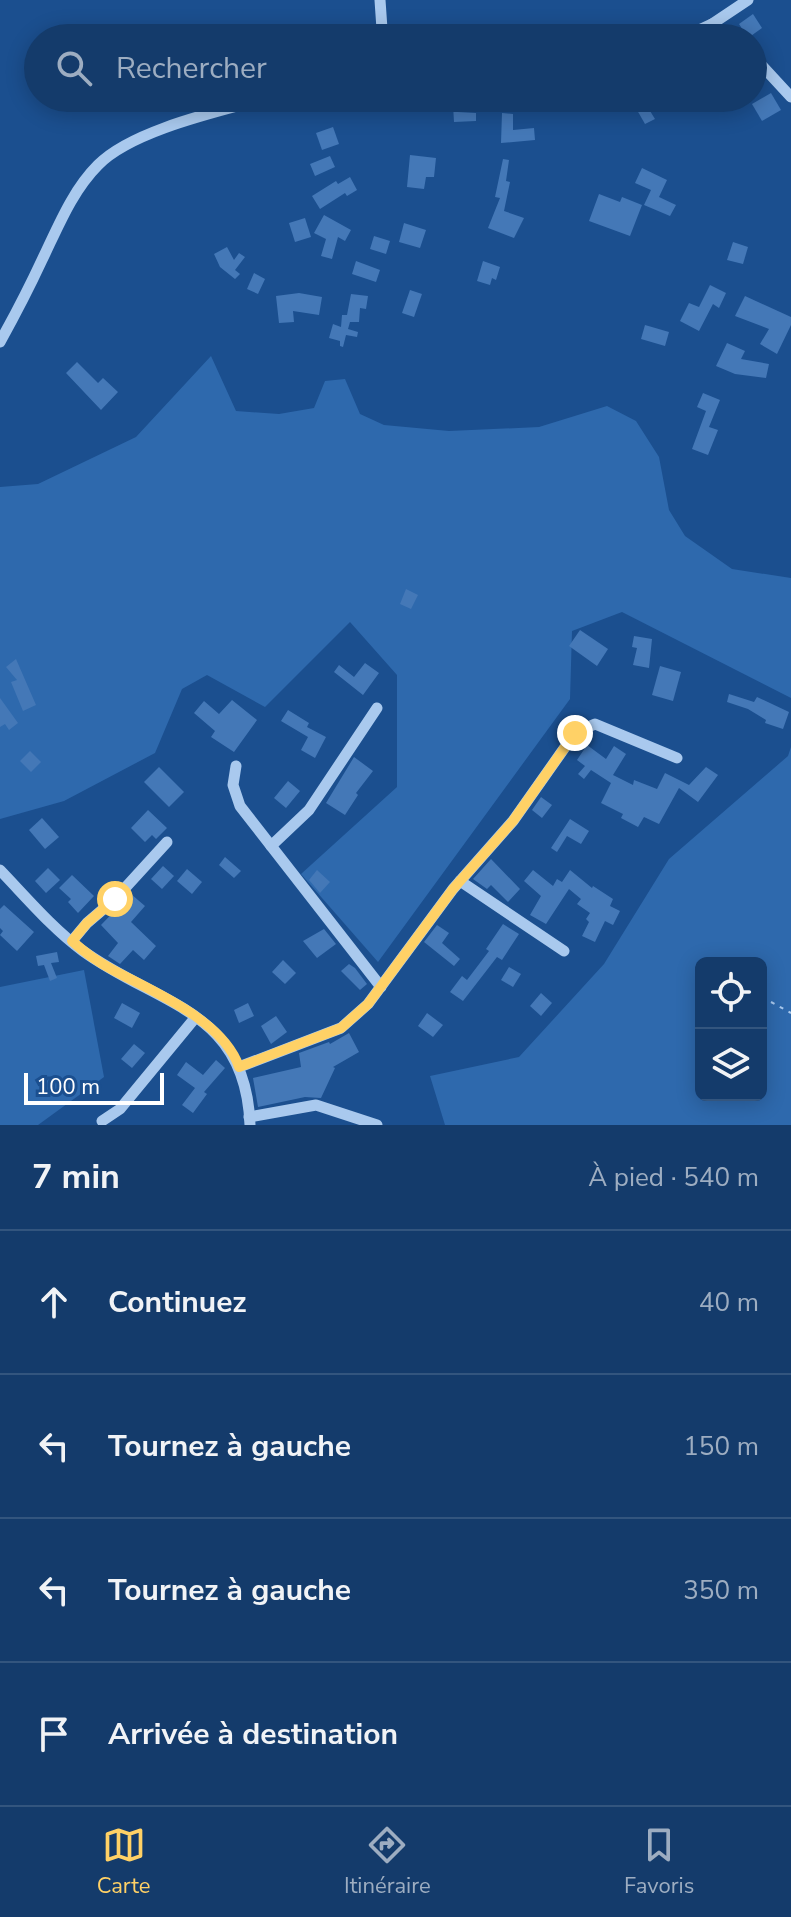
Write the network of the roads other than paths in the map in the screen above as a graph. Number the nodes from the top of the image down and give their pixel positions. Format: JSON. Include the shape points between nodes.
{"nodes":[{"id":1,"x":380,"y":0,"type":"edge"},
{"id":2,"x":748,"y":0,"type":"edge"},
{"id":3,"x":382,"y":24,"type":"edge"},
{"id":4,"x":712,"y":24,"type":"edge"},
{"id":5,"x":767,"y":71,"type":"edge"},
{"id":6,"x":791,"y":97,"type":"edge"},
{"id":7,"x":217,"y":112,"type":"edge"},
{"id":8,"x":0,"y":342,"type":"edge"},
{"id":9,"x":377,"y":708,"type":"dead end"},
{"id":10,"x":677,"y":758,"type":"dead end"},
{"id":11,"x":236,"y":766,"type":"dead end"},
{"id":12,"x":167,"y":842,"type":"dead end"},
{"id":13,"x":271,"y":846,"type":"junction"},
{"id":14,"x":0,"y":870,"type":"edge"},
{"id":15,"x":460,"y":881,"type":"junction"},
{"id":16,"x":72,"y":941,"type":"junction"},
{"id":17,"x":564,"y":951,"type":"dead end"},
{"id":18,"x":381,"y":987,"type":"junction"},
{"id":19,"x":195,"y":1018,"type":"junction"},
{"id":20,"x":239,"y":1067,"type":"junction"},
{"id":21,"x":102,"y":1121,"type":"dead end"},
{"id":22,"x":250,"y":1121,"type":"edge"},
{"id":23,"x":377,"y":1125,"type":"edge"}],
"edges":[{"from":1,"to":3,"type":"street"},
{"from":2,"to":4,"type":"street"},
{"from":5,"to":6,"type":"street"},
{"from":7,"to":8,"type":"street","via":[[139,139],[99,163],[62,217]]},
{"from":9,"to":13,"type":"street","via":[[309,810]]},
{"from":10,"to":15,"type":"street","via":[[595,724],[587,726],[575,733],[513,821]]},
{"from":11,"to":13,"type":"street","via":[[233,785],[240,806]]},
{"from":12,"to":16,"type":"street"},
{"from":13,"to":18,"type":"street"},
{"from":14,"to":16,"type":"street"},
{"from":15,"to":17,"type":"street"},
{"from":15,"to":18,"type":"street"},
{"from":16,"to":19,"type":"street"},
{"from":18,"to":20,"type":"street","via":[[341,1028]]},
{"from":19,"to":20,"type":"street","via":[[227,1045]]},
{"from":19,"to":21,"type":"street","via":[[120,1109]]},
{"from":20,"to":22,"type":"street"},
{"from":22,"to":23,"type":"street","via":[[316,1105]]}]}
